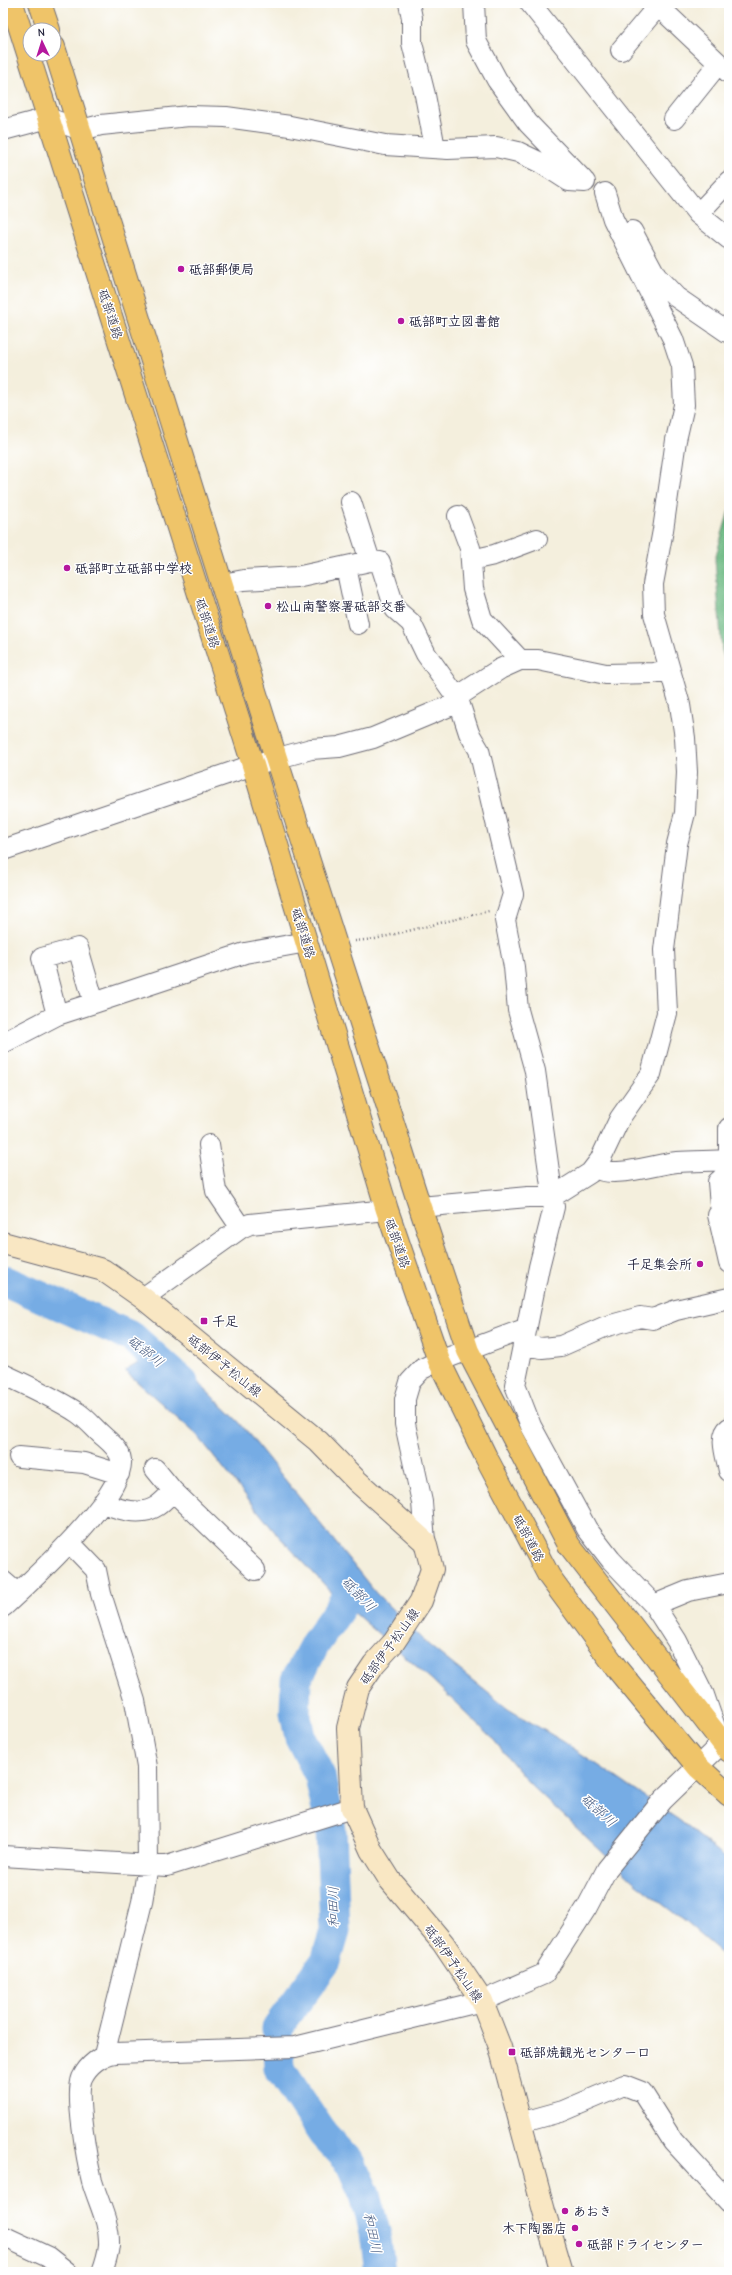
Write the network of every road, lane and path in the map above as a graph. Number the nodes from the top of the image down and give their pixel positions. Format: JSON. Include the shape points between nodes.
{"nodes":[{"id":1,"x":12,"y":3,"type":"edge"},
{"id":2,"x":40,"y":3,"type":"edge"},
{"id":3,"x":409,"y":3,"type":"edge"},
{"id":4,"x":474,"y":3,"type":"edge"},
{"id":5,"x":530,"y":3,"type":"edge"},
{"id":6,"x":656,"y":5,"type":"edge"},
{"id":7,"x":46,"y":22,"type":"edge"},
{"id":8,"x":622,"y":50,"type":"dead end"},
{"id":9,"x":59,"y":62,"type":"edge"},
{"id":10,"x":724,"y":69,"type":"edge"},
{"id":11,"x":48,"y":118,"type":"junction"},
{"id":12,"x":674,"y":119,"type":"dead end"},
{"id":13,"x":3,"y":130,"type":"edge"},
{"id":14,"x":80,"y":130,"type":"junction"},
{"id":15,"x":435,"y":148,"type":"junction"},
{"id":16,"x":729,"y":181,"type":"edge"},
{"id":17,"x":585,"y":182,"type":"junction"},
{"id":18,"x":605,"y":194,"type":"junction"},
{"id":19,"x":698,"y":214,"type":"junction"},
{"id":20,"x":729,"y":239,"type":"edge"},
{"id":21,"x":727,"y":332,"type":"dead end"},
{"id":22,"x":350,"y":502,"type":"dead end"},
{"id":23,"x":458,"y":516,"type":"dead end"},
{"id":24,"x":538,"y":539,"type":"dead end"},
{"id":25,"x":471,"y":560,"type":"junction"},
{"id":26,"x":370,"y":562,"type":"junction"},
{"id":27,"x":346,"y":567,"type":"junction"},
{"id":28,"x":222,"y":584,"type":"junction"},
{"id":29,"x":358,"y":624,"type":"dead end"},
{"id":30,"x":520,"y":660,"type":"junction"},
{"id":31,"x":668,"y":670,"type":"junction"},
{"id":32,"x":458,"y":699,"type":"junction"},
{"id":33,"x":276,"y":758,"type":"junction"},
{"id":34,"x":253,"y":765,"type":"junction"},
{"id":35,"x":3,"y":850,"type":"edge"},
{"id":36,"x":509,"y":907,"type":"junction"},
{"id":37,"x":306,"y":942,"type":"junction"},
{"id":38,"x":335,"y":943,"type":"junction"},
{"id":39,"x":94,"y":1003,"type":"junction"},
{"id":40,"x":57,"y":1015,"type":"junction"},
{"id":41,"x":3,"y":1042,"type":"edge"},
{"id":42,"x":729,"y":1128,"type":"edge"},
{"id":43,"x":209,"y":1145,"type":"dead end"},
{"id":44,"x":728,"y":1160,"type":"edge"},
{"id":45,"x":703,"y":1161,"type":"junction"},
{"id":46,"x":595,"y":1168,"type":"junction"},
{"id":47,"x":552,"y":1197,"type":"junction"},
{"id":48,"x":420,"y":1207,"type":"junction"},
{"id":49,"x":386,"y":1210,"type":"junction"},
{"id":50,"x":241,"y":1228,"type":"junction"},
{"id":51,"x":729,"y":1228,"type":"edge"},
{"id":52,"x":3,"y":1242,"type":"edge"},
{"id":53,"x":729,"y":1263,"type":"edge"},
{"id":54,"x":143,"y":1298,"type":"junction"},
{"id":55,"x":729,"y":1298,"type":"edge"},
{"id":56,"x":525,"y":1336,"type":"junction"},
{"id":57,"x":468,"y":1351,"type":"junction"},
{"id":58,"x":439,"y":1361,"type":"junction"},
{"id":59,"x":3,"y":1374,"type":"edge"},
{"id":60,"x":729,"y":1428,"type":"edge"},
{"id":61,"x":18,"y":1457,"type":"dead end"},
{"id":62,"x":155,"y":1469,"type":"dead end"},
{"id":63,"x":729,"y":1471,"type":"edge"},
{"id":64,"x":119,"y":1474,"type":"junction"},
{"id":65,"x":173,"y":1491,"type":"junction"},
{"id":66,"x":102,"y":1503,"type":"junction"},
{"id":67,"x":425,"y":1542,"type":"junction"},
{"id":68,"x":70,"y":1543,"type":"junction"},
{"id":69,"x":255,"y":1570,"type":"dead end"},
{"id":70,"x":729,"y":1583,"type":"edge"},
{"id":71,"x":10,"y":1587,"type":"edge"},
{"id":72,"x":654,"y":1605,"type":"junction"},
{"id":73,"x":3,"y":1607,"type":"edge"},
{"id":74,"x":725,"y":1748,"type":"edge"},
{"id":75,"x":698,"y":1766,"type":"junction"},
{"id":76,"x":729,"y":1794,"type":"edge"},
{"id":77,"x":348,"y":1809,"type":"junction"},
{"id":78,"x":3,"y":1856,"type":"edge"},
{"id":79,"x":148,"y":1864,"type":"junction"},
{"id":80,"x":482,"y":2001,"type":"junction"},
{"id":81,"x":104,"y":2055,"type":"junction"},
{"id":82,"x":520,"y":2123,"type":"junction"},
{"id":83,"x":729,"y":2202,"type":"edge"},
{"id":84,"x":3,"y":2236,"type":"edge"},
{"id":85,"x":67,"y":2272,"type":"edge"},
{"id":86,"x":102,"y":2272,"type":"edge"},
{"id":87,"x":562,"y":2272,"type":"edge"}],
"edges":[{"from":1,"to":11,"type":"highway","name":"砥部道路"},
{"from":2,"to":7,"type":"highway"},
{"from":3,"to":15,"type":"street","via":[[412,43]]},
{"from":4,"to":17,"type":"street","via":[[476,41],[497,80],[528,123]]},
{"from":5,"to":19,"type":"street"},
{"from":6,"to":8,"type":"street"},
{"from":6,"to":10,"type":"street"},
{"from":9,"to":14,"type":"highway","name":"砥部道路"},
{"from":10,"to":12,"type":"street"},
{"from":11,"to":13,"type":"street"},
{"from":11,"to":14,"type":"street"},
{"from":11,"to":34,"type":"highway","name":"砥部道路"},
{"from":14,"to":15,"type":"street","via":[[101,125],[189,116],[226,117],[290,126],[385,145]]},
{"from":14,"to":28,"type":"highway","name":"砥部道路"},
{"from":15,"to":17,"type":"street","via":[[496,147],[518,152],[541,162],[569,181]]},
{"from":16,"to":19,"type":"street"},
{"from":17,"to":18,"type":"street"},
{"from":18,"to":21,"type":"street","via":[[624,215],[656,276],[676,297]]},
{"from":18,"to":31,"type":"street","via":[[613,218],[673,339],[682,366],[684,405],[653,584],[654,614]]},
{"from":19,"to":20,"type":"street"},
{"from":22,"to":26,"type":"street"},
{"from":23,"to":25,"type":"street","via":[[470,548]]},
{"from":24,"to":25,"type":"street","via":[[494,555]]},
{"from":25,"to":30,"type":"street","via":[[473,589],[482,619]]},
{"from":26,"to":27,"type":"street"},
{"from":26,"to":32,"type":"street","via":[[380,562],[395,609],[411,623],[426,654]]},
{"from":27,"to":28,"type":"street","via":[[296,577]]},
{"from":27,"to":29,"type":"street"},
{"from":28,"to":33,"type":"highway","name":"砥部道路"},
{"from":30,"to":31,"type":"street","via":[[538,660],[606,674],[653,673]]},
{"from":30,"to":32,"type":"street","via":[[500,669]]},
{"from":31,"to":46,"type":"street","via":[[680,705],[687,772],[685,813],[677,844],[664,950],[667,1013],[651,1074],[620,1118]]},
{"from":32,"to":33,"type":"street","via":[[452,705],[373,738],[340,747],[311,749]]},
{"from":32,"to":36,"type":"street","via":[[469,733],[479,750],[486,775],[513,894]]},
{"from":33,"to":34,"type":"street"},
{"from":33,"to":38,"type":"highway","name":"砥部道路"},
{"from":34,"to":35,"type":"street"},
{"from":34,"to":37,"type":"highway","name":"砥部道路"},
{"from":36,"to":38,"type":"path","via":[[375,939]]},
{"from":36,"to":47,"type":"street","via":[[505,920],[514,967],[518,1010],[535,1071]]},
{"from":37,"to":39,"type":"street","via":[[245,954]]},
{"from":37,"to":49,"type":"highway","name":"砥部道路"},
{"from":38,"to":48,"type":"highway","name":"砥部道路"},
{"from":39,"to":40,"type":"street"},
{"from":39,"to":40,"type":"street","via":[[78,948],[42,958]]},
{"from":40,"to":41,"type":"street","via":[[18,1037]]},
{"from":42,"to":44,"type":"street"},
{"from":43,"to":50,"type":"street","via":[[216,1191]]},
{"from":44,"to":45,"type":"street"},
{"from":44,"to":51,"type":"street","via":[[729,1172],[718,1182],[720,1205]]},
{"from":45,"to":46,"type":"street","via":[[675,1162],[618,1171],[602,1171]]},
{"from":45,"to":53,"type":"street"},
{"from":46,"to":47,"type":"street"},
{"from":47,"to":48,"type":"street","via":[[520,1197]]},
{"from":47,"to":56,"type":"street","via":[[554,1207]]},
{"from":48,"to":57,"type":"highway","name":"砥部道路"},
{"from":49,"to":50,"type":"street","via":[[250,1224]]},
{"from":49,"to":58,"type":"highway","name":"砥部道路"},
{"from":50,"to":54,"type":"street"},
{"from":52,"to":54,"type":"main road","name":"砥部伊予松山線","via":[[103,1270]]},
{"from":54,"to":67,"type":"main road","name":"砥部伊予松山線","via":[[318,1442]]},
{"from":55,"to":56,"type":"street","via":[[652,1318],[640,1316],[604,1327],[561,1346],[542,1348]]},
{"from":56,"to":57,"type":"street"},
{"from":56,"to":72,"type":"street","via":[[515,1385],[531,1426],[587,1529],[611,1560]]},
{"from":57,"to":58,"type":"street"},
{"from":57,"to":74,"type":"highway","name":"砥部道路","via":[[569,1545]]},
{"from":58,"to":67,"type":"street","via":[[422,1369],[410,1382],[405,1400],[405,1424],[422,1502]]},
{"from":58,"to":75,"type":"highway","name":"砥部道路","via":[[549,1576],[618,1670]]},
{"from":59,"to":64,"type":"street","via":[[80,1414],[116,1448],[121,1459]]},
{"from":60,"to":63,"type":"street","via":[[724,1434],[723,1442]]},
{"from":61,"to":64,"type":"street","via":[[84,1463]]},
{"from":62,"to":65,"type":"street"},
{"from":64,"to":66,"type":"street"},
{"from":65,"to":66,"type":"street","via":[[156,1507],[143,1511],[126,1511]]},
{"from":65,"to":69,"type":"street"},
{"from":66,"to":68,"type":"street"},
{"from":67,"to":77,"type":"main road","name":"砥部伊予松山線","via":[[432,1569],[421,1602],[358,1688],[348,1728]]},
{"from":68,"to":71,"type":"street"},
{"from":68,"to":79,"type":"street","via":[[96,1570],[101,1594],[135,1701],[147,1767]]},
{"from":70,"to":72,"type":"street","via":[[688,1591]]},
{"from":71,"to":73,"type":"street"},
{"from":72,"to":74,"type":"street","via":[[677,1640],[704,1695]]},
{"from":74,"to":75,"type":"street"},
{"from":75,"to":76,"type":"highway","name":"砥部道路"},
{"from":75,"to":80,"type":"street","via":[[663,1800],[607,1869],[587,1907],[544,1974]]},
{"from":77,"to":79,"type":"street","via":[[167,1866]]},
{"from":77,"to":80,"type":"main road","name":"砥部伊予松山線","via":[[390,1880],[443,1944]]},
{"from":78,"to":79,"type":"street"},
{"from":79,"to":81,"type":"street","via":[[142,1902]]},
{"from":80,"to":81,"type":"street","via":[[295,2047]]},
{"from":80,"to":82,"type":"main road","name":"砥部伊予松山線","via":[[500,2046]]},
{"from":81,"to":86,"type":"street","via":[[83,2077],[80,2090],[92,2181],[105,2218],[109,2245]]},
{"from":82,"to":83,"type":"street","via":[[564,2111],[624,2085],[642,2092],[673,2141]]},
{"from":82,"to":87,"type":"main road","name":"砥部伊予松山線"},
{"from":84,"to":85,"type":"street","via":[[48,2257]]}]}
